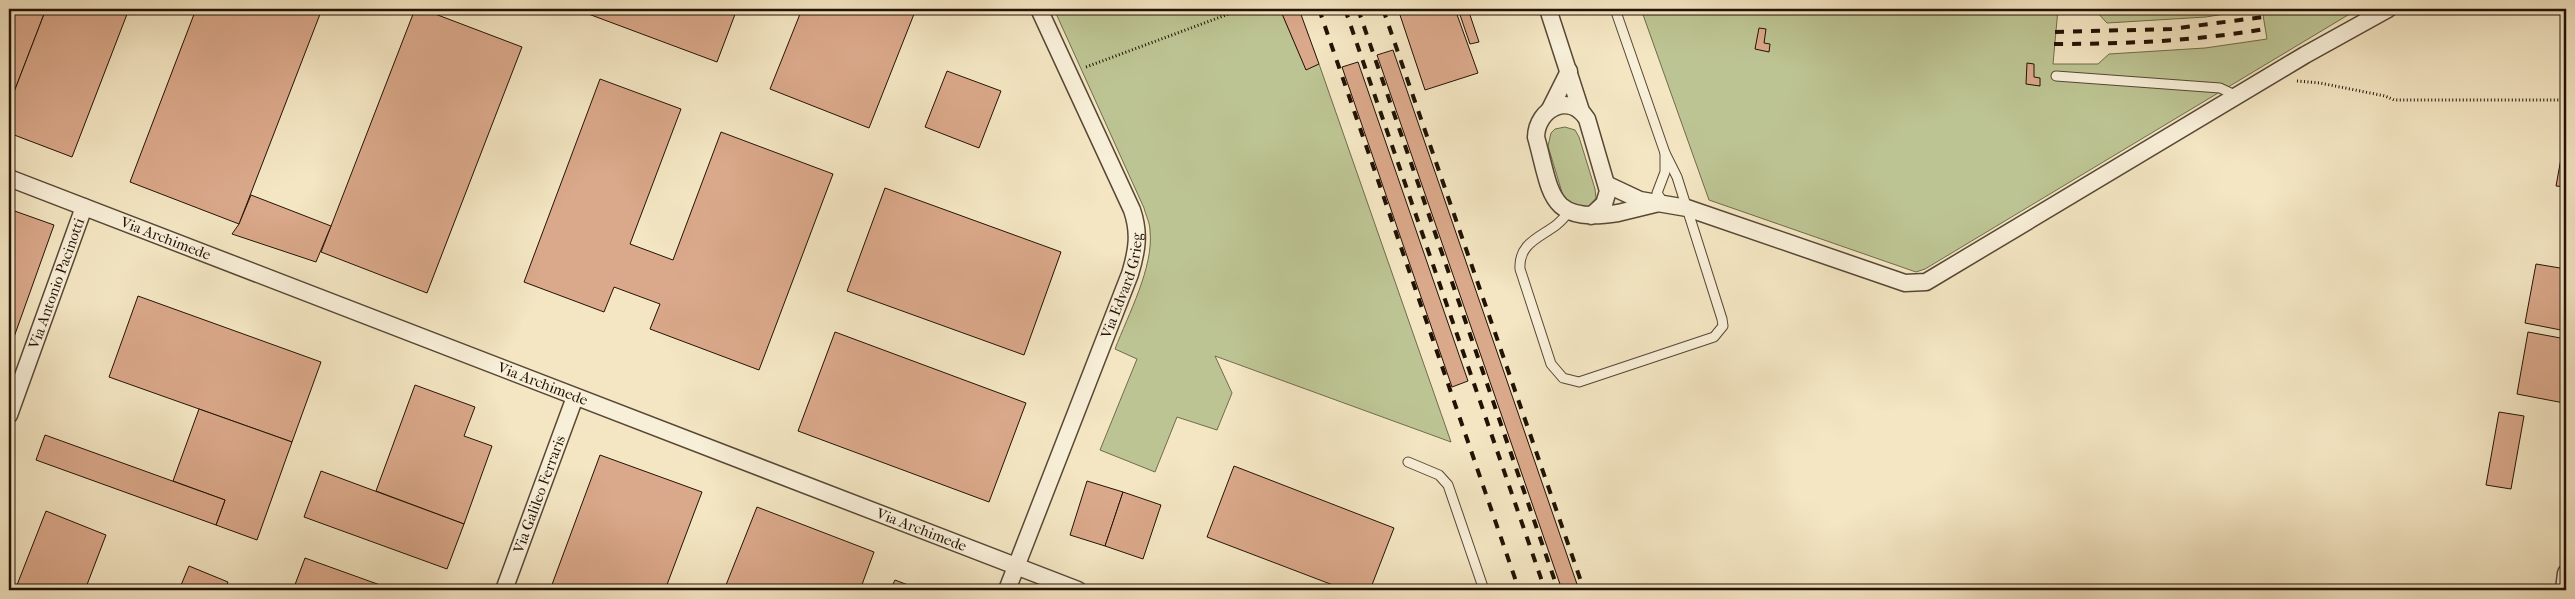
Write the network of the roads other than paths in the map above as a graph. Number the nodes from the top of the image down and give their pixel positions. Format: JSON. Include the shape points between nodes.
{"nodes":[{"id":1,"x":1039,"y":9,"type":"edge"},
{"id":2,"x":1548,"y":9,"type":"edge"},
{"id":3,"x":1615,"y":9,"type":"edge"},
{"id":4,"x":2388,"y":9,"type":"edge"},
{"id":5,"x":1570,"y":71,"type":"junction"},
{"id":6,"x":2056,"y":76,"type":"dead end"},
{"id":7,"x":2237,"y":96,"type":"junction"},
{"id":8,"x":1550,"y":109,"type":"junction"},
{"id":9,"x":1581,"y":111,"type":"junction"},
{"id":10,"x":1665,"y":153,"type":"junction"},
{"id":11,"x":9,"y":178,"type":"edge"},
{"id":12,"x":1608,"y":185,"type":"junction"},
{"id":13,"x":1656,"y":200,"type":"junction"},
{"id":14,"x":84,"y":207,"type":"junction"},
{"id":15,"x":1687,"y":208,"type":"junction"},
{"id":16,"x":1568,"y":212,"type":"junction"},
{"id":17,"x":1591,"y":216,"type":"junction"},
{"id":18,"x":576,"y":397,"type":"junction"},
{"id":19,"x":9,"y":415,"type":"edge"},
{"id":20,"x":1408,"y":462,"type":"dead end"},
{"id":21,"x":1016,"y":567,"type":"junction"},
{"id":22,"x":2566,"y":574,"type":"edge"},
{"id":23,"x":504,"y":590,"type":"edge"},
{"id":24,"x":1007,"y":590,"type":"edge"},
{"id":25,"x":1078,"y":590,"type":"edge"},
{"id":26,"x":1484,"y":590,"type":"edge"},
{"id":27,"x":2564,"y":590,"type":"edge"}],
"edges":[{"from":1,"to":21,"type":"street","name":"Via Edvard Grieg","via":[[1132,210],[1138,232],[1130,274]]},
{"from":2,"to":5,"type":"street"},
{"from":3,"to":10,"type":"lane"},
{"from":4,"to":7,"type":"street"},
{"from":5,"to":8,"type":"street"},
{"from":5,"to":9,"type":"street"},
{"from":6,"to":7,"type":"lane","via":[[2220,88]]},
{"from":7,"to":15,"type":"street","via":[[1926,282],[1905,283]]},
{"from":8,"to":9,"type":"street","via":[[1572,106]]},
{"from":8,"to":16,"type":"street","via":[[1542,115],[1536,137],[1554,199]]},
{"from":9,"to":12,"type":"street","via":[[1587,119]]},
{"from":10,"to":13,"type":"lane","via":[[1666,172]]},
{"from":10,"to":15,"type":"lane","via":[[1675,170]]},
{"from":11,"to":14,"type":"street","name":"Via Archimede"},
{"from":12,"to":13,"type":"street"},
{"from":12,"to":17,"type":"street","via":[[1604,204]]},
{"from":13,"to":15,"type":"street"},
{"from":13,"to":17,"type":"street","via":[[1630,212]]},
{"from":14,"to":18,"type":"street","name":"Via Archimede"},
{"from":14,"to":19,"type":"street","name":"Via Antonio Pacinotti"},
{"from":15,"to":16,"type":"lane","via":[[1722,319],[1720,332],[1714,337],[1579,382],[1563,378],[1551,364],[1520,269],[1520,260],[1528,244],[1556,227]]},
{"from":16,"to":17,"type":"street"},
{"from":18,"to":21,"type":"street","name":"Via Archimede"},
{"from":18,"to":23,"type":"street","name":"Via Galileo Ferraris"},
{"from":20,"to":26,"type":"lane","via":[[1439,475],[1448,485]]},
{"from":21,"to":24,"type":"street","name":"Via Edvard Grieg"},
{"from":21,"to":25,"type":"street","name":"Via Archimede"},
{"from":22,"to":27,"type":"street"}]}
